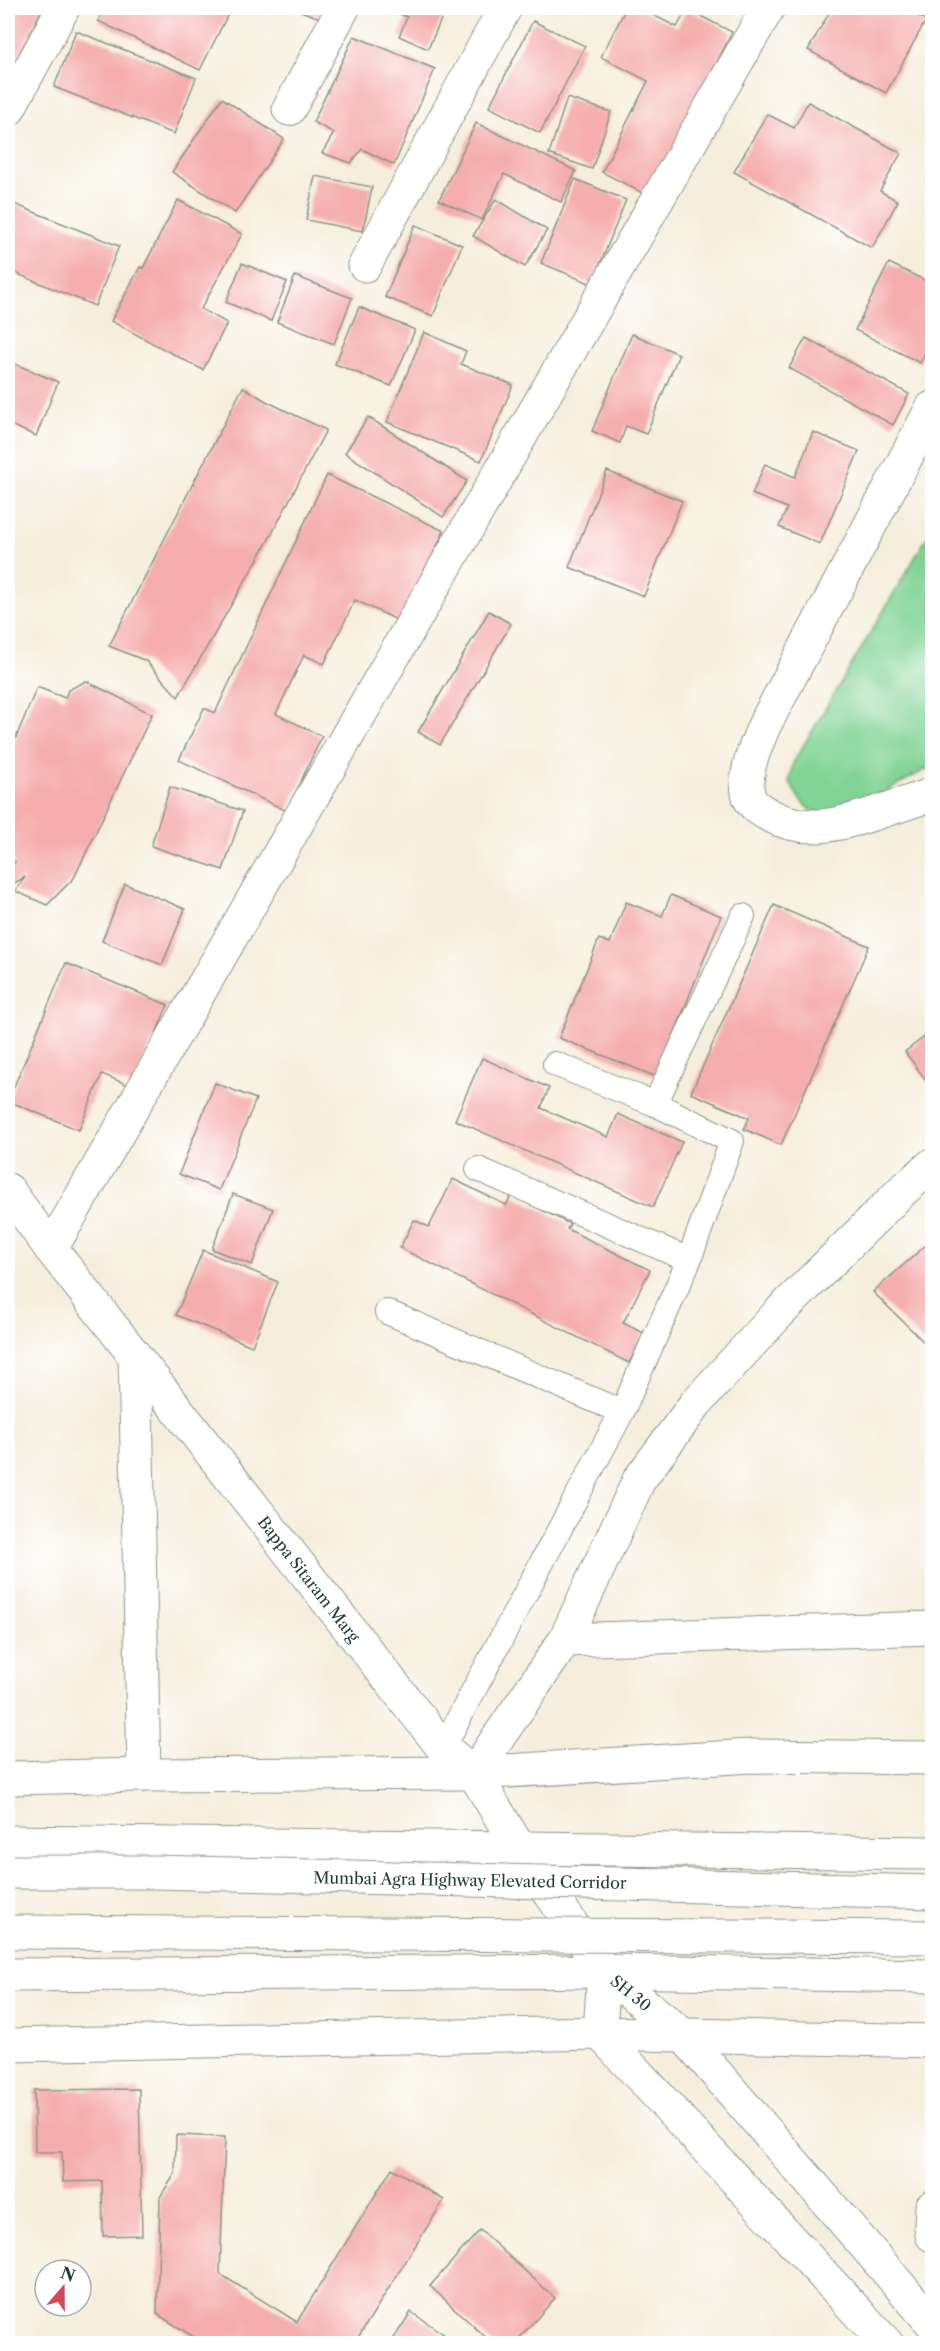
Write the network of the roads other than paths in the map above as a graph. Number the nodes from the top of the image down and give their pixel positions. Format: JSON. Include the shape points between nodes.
{"nodes":[{"id":1,"x":63,"y":8,"type":"edge"},
{"id":2,"x":344,"y":8,"type":"edge"},
{"id":3,"x":505,"y":8,"type":"edge"},
{"id":4,"x":763,"y":9,"type":"edge"},
{"id":5,"x":9,"y":102,"type":"edge"},
{"id":6,"x":289,"y":109,"type":"dead end"},
{"id":7,"x":365,"y":265,"type":"dead end"},
{"id":8,"x":933,"y":408,"type":"edge"},
{"id":9,"x":932,"y":796,"type":"edge"},
{"id":10,"x":743,"y":916,"type":"dead end"},
{"id":11,"x":555,"y":1064,"type":"dead end"},
{"id":12,"x":655,"y":1104,"type":"junction"},
{"id":13,"x":933,"y":1165,"type":"edge"},
{"id":14,"x":478,"y":1169,"type":"dead end"},
{"id":15,"x":8,"y":1190,"type":"edge"},
{"id":16,"x":51,"y":1249,"type":"junction"},
{"id":17,"x":689,"y":1260,"type":"junction"},
{"id":18,"x":387,"y":1312,"type":"dead end"},
{"id":19,"x":135,"y":1357,"type":"junction"},
{"id":20,"x":622,"y":1412,"type":"junction"},
{"id":21,"x":933,"y":1628,"type":"edge"},
{"id":22,"x":566,"y":1640,"type":"junction"},
{"id":23,"x":443,"y":1748,"type":"junction"},
{"id":24,"x":933,"y":1758,"type":"edge"},
{"id":25,"x":474,"y":1773,"type":"junction"},
{"id":26,"x":144,"y":1775,"type":"junction"},
{"id":27,"x":8,"y":1778,"type":"edge"},
{"id":28,"x":8,"y":1842,"type":"edge"},
{"id":29,"x":519,"y":1848,"type":"junction"},
{"id":30,"x":933,"y":1853,"type":"edge"},
{"id":31,"x":8,"y":1872,"type":"edge"},
{"id":32,"x":933,"y":1892,"type":"edge"},
{"id":33,"x":8,"y":1932,"type":"edge"},
{"id":34,"x":933,"y":1937,"type":"edge"},
{"id":35,"x":604,"y":1971,"type":"junction"},
{"id":36,"x":8,"y":1975,"type":"edge"},
{"id":37,"x":933,"y":1976,"type":"edge"},
{"id":38,"x":600,"y":2033,"type":"junction"},
{"id":39,"x":683,"y":2035,"type":"junction"},
{"id":40,"x":933,"y":2041,"type":"edge"},
{"id":41,"x":8,"y":2045,"type":"edge"},
{"id":42,"x":933,"y":2207,"type":"edge"},
{"id":43,"x":933,"y":2235,"type":"edge"},
{"id":44,"x":933,"y":2323,"type":"edge"},
{"id":45,"x":887,"y":2343,"type":"edge"}],
"edges":[{"from":1,"to":5,"type":"main road"},
{"from":2,"to":6,"type":"main road"},
{"from":3,"to":7,"type":"main road"},
{"from":4,"to":16,"type":"main road"},
{"from":8,"to":9,"type":"main road","via":[[764,726],[752,755],[749,778],[749,798],[759,809],[796,826],[844,824]]},
{"from":10,"to":12,"type":"lane"},
{"from":11,"to":12,"type":"lane"},
{"from":12,"to":17,"type":"lane","via":[[732,1141]]},
{"from":13,"to":22,"type":"main road","via":[[779,1313],[696,1403],[639,1480]]},
{"from":14,"to":17,"type":"lane"},
{"from":15,"to":16,"type":"main road","name":"Bappa Sitaram Marg"},
{"from":16,"to":19,"type":"main road","name":"Bappa Sitaram Marg"},
{"from":17,"to":20,"type":"lane"},
{"from":18,"to":20,"type":"lane"},
{"from":19,"to":23,"type":"main road","name":"Bappa Sitaram Marg"},
{"from":19,"to":26,"type":"main road"},
{"from":20,"to":23,"type":"lane"},
{"from":21,"to":22,"type":"main road"},
{"from":22,"to":25,"type":"main road"},
{"from":23,"to":25,"type":"main road","name":"Bappa Sitaram Marg"},
{"from":24,"to":25,"type":"main road","via":[[751,1756]]},
{"from":25,"to":26,"type":"main road"},
{"from":25,"to":29,"type":"main road","name":"Bappa Sitaram Marg"},
{"from":26,"to":27,"type":"main road"},
{"from":28,"to":29,"type":"main road"},
{"from":29,"to":30,"type":"main road"},
{"from":29,"to":35,"type":"main road","name":"Bappa Sitaram Marg"},
{"from":31,"to":32,"type":"main road","name":"Mumbai Agra Highway Elevated Corridor","bridge":true,"via":[[155,1872]]},
{"from":33,"to":34,"type":"main road","bridge":true},
{"from":35,"to":36,"type":"main road"},
{"from":35,"to":37,"type":"main road"},
{"from":35,"to":38,"type":"main road","name":"SH 30"},
{"from":35,"to":39,"type":"main road","name":"SH 30"},
{"from":38,"to":39,"type":"main road"},
{"from":38,"to":41,"type":"main road"},
{"from":38,"to":45,"type":"main road"},
{"from":39,"to":40,"type":"main road"},
{"from":39,"to":44,"type":"main road","name":"SH 30"},
{"from":42,"to":43,"type":"main road"}]}
